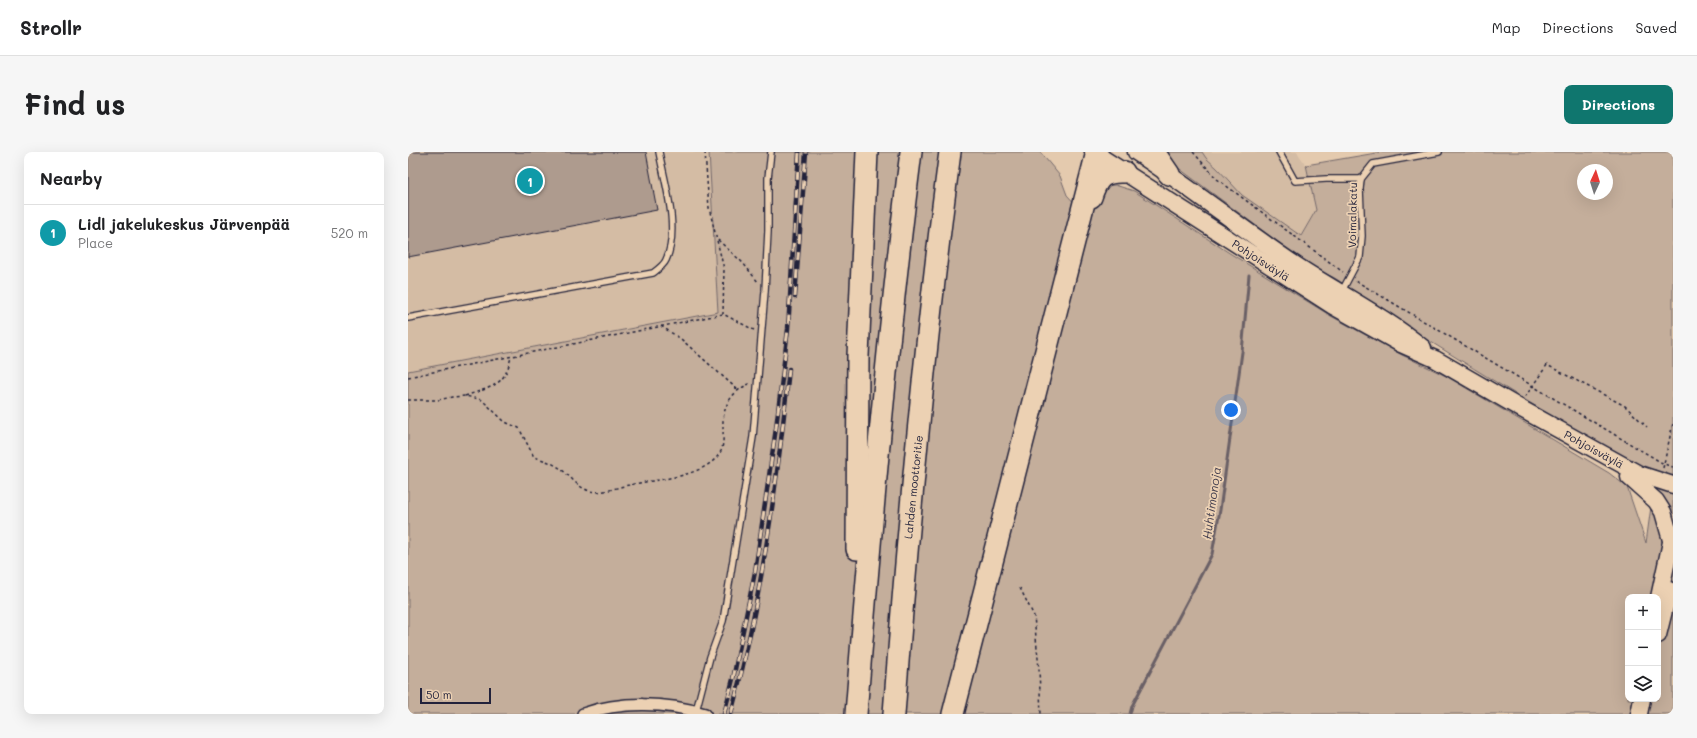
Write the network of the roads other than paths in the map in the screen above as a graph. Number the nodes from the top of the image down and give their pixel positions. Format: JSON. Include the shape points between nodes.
{"nodes":[{"id":1,"x":659,"y":152,"type":"edge"},
{"id":2,"x":771,"y":152,"type":"edge"},
{"id":3,"x":858,"y":152,"type":"edge"},
{"id":4,"x":867,"y":152,"type":"edge"},
{"id":5,"x":911,"y":152,"type":"edge"},
{"id":6,"x":950,"y":152,"type":"edge"},
{"id":7,"x":1136,"y":152,"type":"edge"},
{"id":8,"x":1154,"y":152,"type":"edge"},
{"id":9,"x":1279,"y":152,"type":"edge"},
{"id":10,"x":1439,"y":152,"type":"edge"},
{"id":11,"x":1095,"y":153,"type":"edge"},
{"id":12,"x":1124,"y":172,"type":"junction"},
{"id":13,"x":1169,"y":174,"type":"junction"},
{"id":14,"x":1361,"y":179,"type":"junction"},
{"id":15,"x":1081,"y":213,"type":"junction"},
{"id":16,"x":862,"y":229,"type":"junction"},
{"id":17,"x":1337,"y":300,"type":"junction"},
{"id":18,"x":408,"y":318,"type":"edge"},
{"id":19,"x":1518,"y":407,"type":"junction"},
{"id":20,"x":1629,"y":477,"type":"junction"},
{"id":21,"x":1673,"y":485,"type":"edge"},
{"id":22,"x":1673,"y":493,"type":"edge"},
{"id":23,"x":1672,"y":537,"type":"edge"},
{"id":24,"x":1673,"y":574,"type":"edge"},
{"id":25,"x":1660,"y":594,"type":"edge"},
{"id":26,"x":1659,"y":630,"type":"edge"},
{"id":27,"x":1634,"y":702,"type":"edge"},
{"id":28,"x":1641,"y":702,"type":"edge"},
{"id":29,"x":700,"y":713,"type":"edge"},
{"id":30,"x":583,"y":714,"type":"edge"},
{"id":31,"x":856,"y":714,"type":"edge"},
{"id":32,"x":894,"y":714,"type":"edge"},
{"id":33,"x":953,"y":714,"type":"edge"},
{"id":34,"x":1631,"y":714,"type":"edge"},
{"id":35,"x":1639,"y":714,"type":"edge"}],
"edges":[{"from":1,"to":18,"type":"lane","via":[[670,207],[672,241],[666,262],[653,274]]},
{"from":2,"to":29,"type":"lane","via":[[768,178],[766,291],[753,437],[723,621],[710,657]]},
{"from":3,"to":16,"type":"highway"},
{"from":4,"to":16,"type":"highway"},
{"from":5,"to":31,"type":"highway","via":[[874,495]]},
{"from":6,"to":32,"type":"highway","name":"Lahden moottoritie","via":[[911,498]]},
{"from":7,"to":13,"type":"main road","name":"Pohjoisväylä"},
{"from":8,"to":13,"type":"highway"},
{"from":9,"to":14,"type":"lane","via":[[1295,181]]},
{"from":10,"to":14,"type":"lane","name":"Voimalakatu","via":[[1373,164]]},
{"from":11,"to":12,"type":"main road","name":"Pohjoisväylä"},
{"from":11,"to":15,"type":"highway"},
{"from":12,"to":15,"type":"highway","via":[[1105,174],[1095,184],[1090,200]]},
{"from":12,"to":17,"type":"main road","name":"Pohjoisväylä"},
{"from":13,"to":17,"type":"main road","name":"Pohjoisväylä","via":[[1291,262]]},
{"from":14,"to":17,"type":"lane","name":"Voimalakatu","via":[[1360,257]]},
{"from":15,"to":33,"type":"highway"},
{"from":16,"to":31,"type":"highway","via":[[858,356]]},
{"from":17,"to":19,"type":"main road","name":"Pohjoisväylä","via":[[1405,333],[1435,359]]},
{"from":19,"to":20,"type":"main road","name":"Pohjoisväylä"},
{"from":19,"to":21,"type":"main road","name":"Pohjoisväylä","via":[[1639,474]]},
{"from":20,"to":22,"type":"main road","name":"Pohjoisväylä","via":[[1658,490]]},
{"from":20,"to":23,"type":"main road","name":"Pohjoisväylä","via":[[1656,501]]},
{"from":23,"to":25,"type":"main road"},
{"from":24,"to":26,"type":"main road"},
{"from":27,"to":34,"type":"main road"},
{"from":28,"to":35,"type":"main road"},
{"from":29,"to":30,"type":"street","via":[[647,704],[592,710]]}]}
